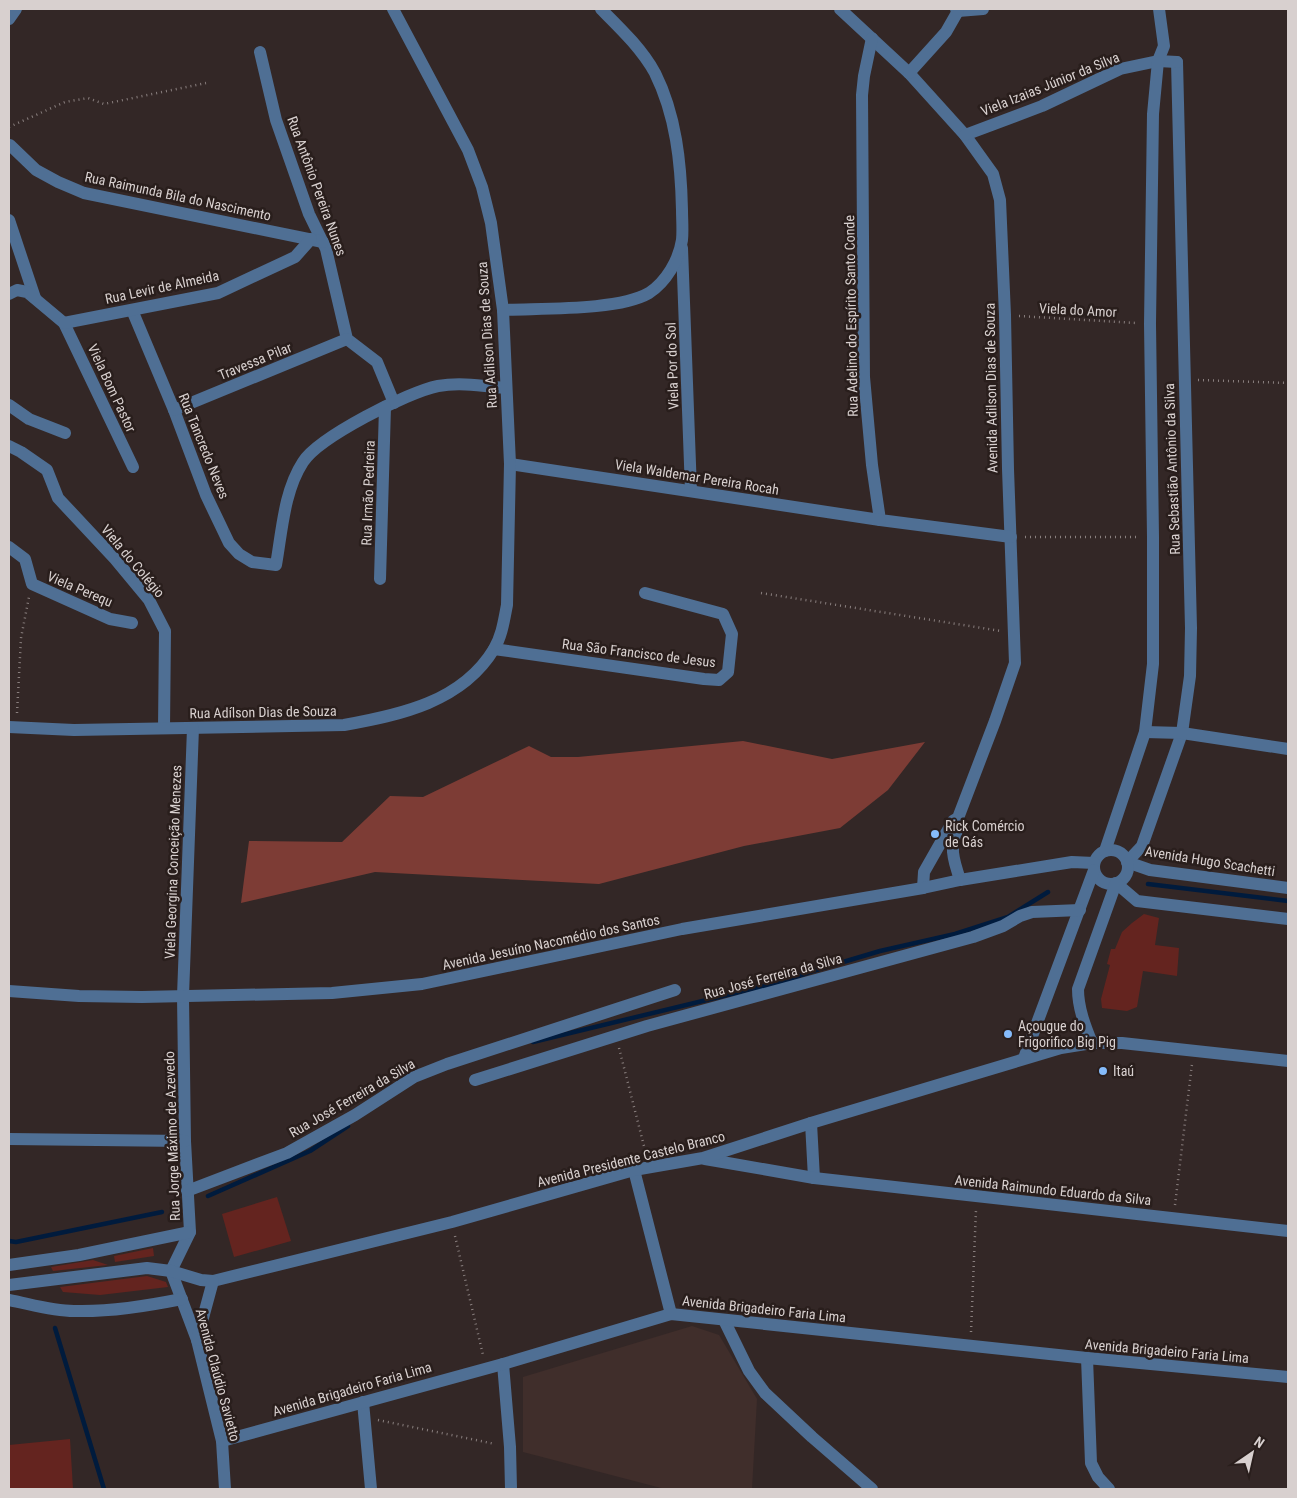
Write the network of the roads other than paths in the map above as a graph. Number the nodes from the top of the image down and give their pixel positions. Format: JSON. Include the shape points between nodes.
{"nodes":[{"id":1,"x":16,"y":9,"type":"edge"},
{"id":2,"x":393,"y":9,"type":"edge"},
{"id":3,"x":602,"y":9,"type":"edge"},
{"id":4,"x":840,"y":9,"type":"edge"},
{"id":5,"x":983,"y":9,"type":"edge"},
{"id":6,"x":1159,"y":9,"type":"edge"},
{"id":7,"x":957,"y":10,"type":"edge"},
{"id":8,"x":9,"y":19,"type":"edge"},
{"id":9,"x":872,"y":38,"type":"junction"},
{"id":10,"x":1164,"y":46,"type":"junction"},
{"id":11,"x":260,"y":52,"type":"dead end"},
{"id":12,"x":1158,"y":61,"type":"junction"},
{"id":13,"x":1177,"y":62,"type":"junction"},
{"id":14,"x":909,"y":72,"type":"junction"},
{"id":15,"x":965,"y":135,"type":"junction"},
{"id":16,"x":9,"y":146,"type":"edge"},
{"id":17,"x":9,"y":220,"type":"edge"},
{"id":18,"x":682,"y":240,"type":"junction"},
{"id":19,"x":317,"y":241,"type":"junction"},
{"id":20,"x":9,"y":294,"type":"edge"},
{"id":21,"x":35,"y":298,"type":"junction"},
{"id":22,"x":132,"y":310,"type":"junction"},
{"id":23,"x":503,"y":310,"type":"junction"},
{"id":24,"x":64,"y":323,"type":"junction"},
{"id":25,"x":347,"y":339,"type":"junction"},
{"id":26,"x":506,"y":388,"type":"junction"},
{"id":27,"x":9,"y":404,"type":"edge"},
{"id":28,"x":390,"y":405,"type":"junction"},
{"id":29,"x":174,"y":410,"type":"junction"},
{"id":30,"x":65,"y":433,"type":"dead end"},
{"id":31,"x":9,"y":446,"type":"edge"},
{"id":32,"x":510,"y":464,"type":"junction"},
{"id":33,"x":133,"y":467,"type":"dead end"},
{"id":34,"x":691,"y":491,"type":"junction"},
{"id":35,"x":880,"y":520,"type":"junction"},
{"id":36,"x":1011,"y":537,"type":"junction"},
{"id":37,"x":9,"y":547,"type":"edge"},
{"id":38,"x":380,"y":579,"type":"dead end"},
{"id":39,"x":645,"y":593,"type":"dead end"},
{"id":40,"x":132,"y":623,"type":"dead end"},
{"id":41,"x":494,"y":649,"type":"junction"},
{"id":42,"x":12,"y":727,"type":"edge"},
{"id":43,"x":164,"y":728,"type":"junction"},
{"id":44,"x":193,"y":728,"type":"junction"},
{"id":45,"x":1145,"y":732,"type":"junction"},
{"id":46,"x":1182,"y":733,"type":"junction"},
{"id":47,"x":1288,"y":749,"type":"edge"},
{"id":48,"x":958,"y":818,"type":"junction"},
{"id":49,"x":1104,"y":851,"type":"junction"},
{"id":50,"x":1128,"y":862,"type":"junction"},
{"id":51,"x":1094,"y":867,"type":"junction"},
{"id":52,"x":960,"y":880,"type":"junction"},
{"id":53,"x":1116,"y":883,"type":"junction"},
{"id":54,"x":924,"y":888,"type":"junction"},
{"id":55,"x":1288,"y":888,"type":"edge"},
{"id":56,"x":1080,"y":910,"type":"junction"},
{"id":57,"x":1288,"y":919,"type":"edge"},
{"id":58,"x":675,"y":990,"type":"dead end"},
{"id":59,"x":9,"y":991,"type":"edge"},
{"id":60,"x":183,"y":996,"type":"junction"},
{"id":61,"x":1092,"y":1043,"type":"junction"},
{"id":62,"x":1024,"y":1058,"type":"junction"},
{"id":63,"x":1288,"y":1061,"type":"edge"},
{"id":64,"x":475,"y":1080,"type":"dead end"},
{"id":65,"x":810,"y":1123,"type":"junction"},
{"id":66,"x":9,"y":1139,"type":"edge"},
{"id":67,"x":185,"y":1141,"type":"junction"},
{"id":68,"x":703,"y":1158,"type":"junction"},
{"id":69,"x":634,"y":1170,"type":"junction"},
{"id":70,"x":814,"y":1178,"type":"junction"},
{"id":71,"x":187,"y":1191,"type":"junction"},
{"id":72,"x":1288,"y":1231,"type":"edge"},
{"id":73,"x":190,"y":1232,"type":"junction"},
{"id":74,"x":9,"y":1265,"type":"edge"},
{"id":75,"x":171,"y":1271,"type":"junction"},
{"id":76,"x":213,"y":1281,"type":"junction"},
{"id":77,"x":9,"y":1285,"type":"edge"},
{"id":78,"x":182,"y":1299,"type":"junction"},
{"id":79,"x":9,"y":1300,"type":"edge"},
{"id":80,"x":671,"y":1314,"type":"junction"},
{"id":81,"x":724,"y":1320,"type":"junction"},
{"id":82,"x":196,"y":1340,"type":"junction"},
{"id":83,"x":1087,"y":1358,"type":"junction"},
{"id":84,"x":503,"y":1364,"type":"junction"},
{"id":85,"x":1288,"y":1377,"type":"edge"},
{"id":86,"x":363,"y":1402,"type":"junction"},
{"id":87,"x":222,"y":1441,"type":"junction"},
{"id":88,"x":225,"y":1489,"type":"edge"},
{"id":89,"x":370,"y":1489,"type":"edge"},
{"id":90,"x":511,"y":1489,"type":"edge"},
{"id":91,"x":872,"y":1489,"type":"edge"},
{"id":92,"x":1109,"y":1489,"type":"edge"}],
"edges":[{"from":1,"to":8,"type":"street"},
{"from":2,"to":23,"type":"street","name":"Rua Adilson Dias de Souza","via":[[468,150],[491,223]]},
{"from":3,"to":18,"type":"street","name":"Viela Por do Sol","via":[[633,42],[654,71],[666,100],[676,139]]},
{"from":4,"to":9,"type":"street","name":"Avenida Adilson Dias de Souza"},
{"from":5,"to":7,"type":"street"},
{"from":6,"to":10,"type":"street"},
{"from":7,"to":14,"type":"street","via":[[946,32]]},
{"from":9,"to":14,"type":"street","name":"Avenida Adilson Dias de Souza"},
{"from":9,"to":35,"type":"street","name":"Rua Adelino do Espírito Santo Conde","via":[[862,95],[864,377]]},
{"from":10,"to":12,"type":"street","name":"Rua Sebastião Antônio da Silva"},
{"from":10,"to":13,"type":"street"},
{"from":11,"to":19,"type":"street","name":"Rua Antônio Pereira Nunes","via":[[276,120]]},
{"from":12,"to":13,"type":"street","name":"Viela Izaias Júnior da Silva"},
{"from":12,"to":15,"type":"street","name":"Viela Izaias Júnior da Silva","via":[[1120,69],[1042,106]]},
{"from":12,"to":45,"type":"street","name":"Rua Sebastião Antônio da Silva","via":[[1153,114],[1150,324],[1153,664]]},
{"from":13,"to":46,"type":"street","name":"Rua Sebastião Antônio da Silva","via":[[1191,628],[1190,676]]},
{"from":14,"to":15,"type":"street","name":"Avenida Adilson Dias de Souza"},
{"from":15,"to":36,"type":"street","name":"Avenida Adilson Dias de Souza","via":[[988,165],[1000,200]]},
{"from":16,"to":19,"type":"street","name":"Rua Raimunda Bila do Nascimento","via":[[36,170],[84,193]]},
{"from":17,"to":21,"type":"street"},
{"from":18,"to":23,"type":"street","via":[[662,284],[626,303]]},
{"from":18,"to":34,"type":"street","name":"Viela Por do Sol"},
{"from":19,"to":22,"type":"street","name":"Rua Levir de Almeida","via":[[295,257],[218,293]]},
{"from":19,"to":25,"type":"street","name":"Rua Antônio Pereira Nunes","via":[[326,249]]},
{"from":20,"to":21,"type":"street","via":[[17,290]]},
{"from":21,"to":24,"type":"street"},
{"from":22,"to":24,"type":"street","name":"Rua Levir de Almeida"},
{"from":22,"to":29,"type":"street","name":"Rua Tancredo Neves"},
{"from":23,"to":26,"type":"street","name":"Rua Adilson Dias de Souza"},
{"from":24,"to":33,"type":"street","name":"Viela Bom Pastor"},
{"from":25,"to":28,"type":"street","via":[[377,362]]},
{"from":25,"to":29,"type":"street","name":"Travessa Pilar"},
{"from":26,"to":28,"type":"street","via":[[462,384],[440,386],[417,392]]},
{"from":26,"to":32,"type":"street","name":"Rua Adilson Dias de Souza"},
{"from":27,"to":30,"type":"street","via":[[29,418]]},
{"from":28,"to":29,"type":"street","name":"Rua Tancredo Neves","via":[[339,432],[310,452],[303,461],[288,496],[276,565],[252,562],[229,543],[206,495]]},
{"from":28,"to":38,"type":"street","name":"Rua Irmão Pedreira"},
{"from":31,"to":43,"type":"street","name":"Viela do Colégio","via":[[47,470],[58,498],[149,600],[165,631]]},
{"from":32,"to":34,"type":"street","name":"Viela Waldemar Pereira Rocah"},
{"from":32,"to":41,"type":"street","name":"Rua Adilson Dias de Souza","via":[[507,605]]},
{"from":34,"to":35,"type":"street","name":"Viela Waldemar Pereira Rocah"},
{"from":35,"to":36,"type":"street"},
{"from":36,"to":48,"type":"street","name":"Avenida Adilson Dias de Souza","via":[[1015,663]]},
{"from":37,"to":40,"type":"street","name":"Viela Perequ","via":[[25,560],[32,584],[110,619]]},
{"from":39,"to":41,"type":"street","name":"Rua São Francisco de Jesus","via":[[723,614],[732,634],[728,672],[719,680],[704,679]]},
{"from":41,"to":44,"type":"street","name":"Rua Adílson Dias de Souza","via":[[465,682],[450,692],[386,718],[344,725]]},
{"from":42,"to":43,"type":"street","name":"Rua Adílson Dias de Souza","via":[[74,730]]},
{"from":43,"to":44,"type":"street","name":"Rua Adílson Dias de Souza"},
{"from":44,"to":60,"type":"street","name":"Viela Georgina Conceição Menezes"},
{"from":45,"to":46,"type":"street"},
{"from":45,"to":49,"type":"street","name":"Rua Sebastião Antônio da Silva"},
{"from":46,"to":47,"type":"street"},
{"from":46,"to":50,"type":"street","name":"Rua Sebastião Antônio da Silva","via":[[1142,846]]},
{"from":48,"to":52,"type":"street","name":"Avenida Adilson Dias de Souza","via":[[953,852]]},
{"from":48,"to":54,"type":"street","name":"Avenida Adilson Dias de Souza","via":[[953,821],[924,872]]},
{"from":49,"to":50,"type":"street","via":[[1119,851]]},
{"from":49,"to":51,"type":"street","via":[[1098,855]]},
{"from":50,"to":53,"type":"street","via":[[1126,876]]},
{"from":50,"to":55,"type":"street","name":"Avenida Hugo Scachetti","via":[[1150,870]]},
{"from":51,"to":52,"type":"street","name":"Avenida Jesuíno Nacomédio dos Santos","via":[[1072,862]]},
{"from":51,"to":53,"type":"street","via":[[1100,880]]},
{"from":51,"to":56,"type":"street"},
{"from":52,"to":54,"type":"street","name":"Avenida Jesuíno Nacomédio dos Santos"},
{"from":53,"to":57,"type":"street","via":[[1137,901]]},
{"from":53,"to":61,"type":"street","via":[[1078,989],[1082,1016]]},
{"from":54,"to":60,"type":"street","name":"Avenida Jesuíno Nacomédio dos Santos","via":[[682,929],[422,984],[332,993]]},
{"from":56,"to":62,"type":"street"},
{"from":56,"to":64,"type":"street","name":"Rua José Ferreira da Silva","via":[[1032,912],[973,937],[615,1036]]},
{"from":58,"to":71,"type":"street","name":"Rua José Ferreira da Silva","via":[[414,1076],[355,1115],[287,1153]]},
{"from":59,"to":60,"type":"street","name":"Avenida Jesuíno Nacomédio dos Santos","via":[[79,996]]},
{"from":60,"to":67,"type":"street","name":"Rua Jorge Máximo de Azevedo"},
{"from":61,"to":62,"type":"street","name":"Avenida Presidente Castelo Branco"},
{"from":61,"to":63,"type":"street","name":"Avenida Presidente Castelo Branco"},
{"from":62,"to":65,"type":"street","name":"Avenida Presidente Castelo Branco"},
{"from":65,"to":68,"type":"street","name":"Avenida Presidente Castelo Branco"},
{"from":65,"to":70,"type":"street"},
{"from":66,"to":67,"type":"street"},
{"from":67,"to":71,"type":"street","name":"Rua Jorge Máximo de Azevedo"},
{"from":68,"to":69,"type":"street","name":"Avenida Presidente Castelo Branco"},
{"from":68,"to":70,"type":"street","name":"Avenida Raimundo Eduardo da Silva"},
{"from":69,"to":76,"type":"street","name":"Avenida Presidente Castelo Branco","via":[[452,1222]]},
{"from":69,"to":80,"type":"street"},
{"from":70,"to":72,"type":"street","name":"Avenida Raimundo Eduardo da Silva"},
{"from":71,"to":73,"type":"street","name":"Rua Jorge Máximo de Azevedo"},
{"from":73,"to":74,"type":"street","via":[[79,1255]]},
{"from":73,"to":75,"type":"street","name":"Rua Jorge Máximo de Azevedo"},
{"from":75,"to":76,"type":"street","name":"Avenida Presidente Castelo Branco"},
{"from":75,"to":77,"type":"street","name":"Avenida Presidente Castelo Branco","via":[[147,1268]]},
{"from":75,"to":78,"type":"street"},
{"from":76,"to":82,"type":"street"},
{"from":78,"to":79,"type":"street","via":[[72,1312]]},
{"from":78,"to":82,"type":"street","name":"Avenida Claúdio Savietto"},
{"from":80,"to":81,"type":"street","name":"Avenida Brigadeiro Faria Lima"},
{"from":80,"to":84,"type":"street","name":"Avenida Brigadeiro Faria Lima"},
{"from":81,"to":83,"type":"street","name":"Avenida Brigadeiro Faria Lima"},
{"from":81,"to":91,"type":"street","via":[[749,1371],[765,1393]]},
{"from":82,"to":87,"type":"street","name":"Avenida Claúdio Savietto"},
{"from":83,"to":85,"type":"street","name":"Avenida Brigadeiro Faria Lima"},
{"from":83,"to":92,"type":"street","via":[[1091,1464]]},
{"from":84,"to":86,"type":"street","name":"Avenida Brigadeiro Faria Lima"},
{"from":84,"to":90,"type":"street"},
{"from":86,"to":87,"type":"street","name":"Avenida Brigadeiro Faria Lima"},
{"from":86,"to":89,"type":"street"},
{"from":87,"to":88,"type":"street","name":"Avenida Claúdio Savietto"}]}
